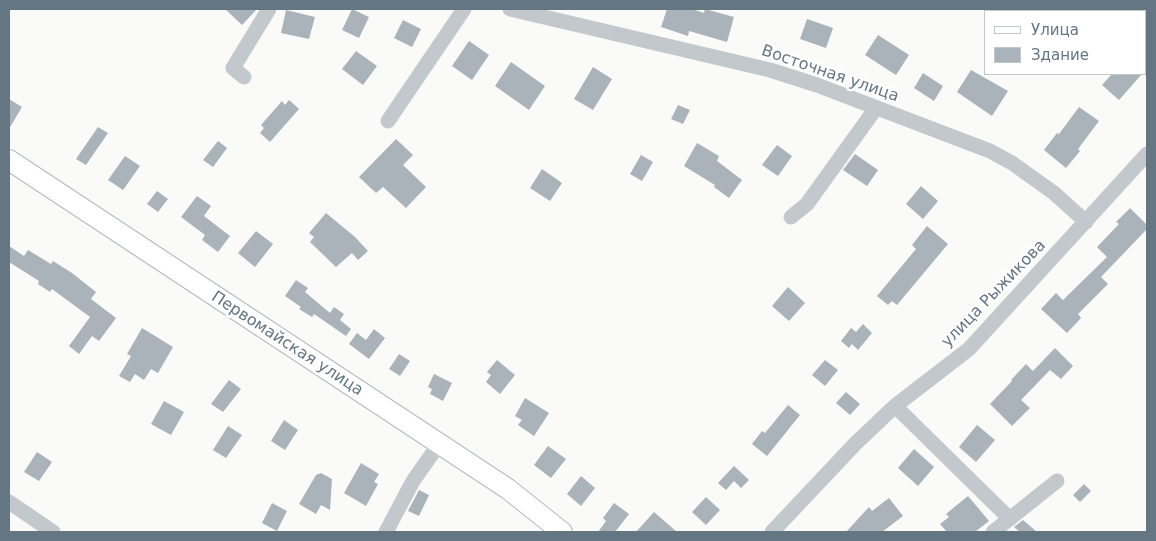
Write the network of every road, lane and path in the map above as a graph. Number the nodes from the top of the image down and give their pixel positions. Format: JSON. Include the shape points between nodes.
{"nodes":[{"id":1,"x":269,"y":9,"type":"edge"},
{"id":2,"x":464,"y":9,"type":"edge"},
{"id":3,"x":510,"y":9,"type":"edge"},
{"id":4,"x":244,"y":77,"type":"dead end"},
{"id":5,"x":876,"y":108,"type":"junction"},
{"id":6,"x":388,"y":121,"type":"dead end"},
{"id":7,"x":1147,"y":154,"type":"edge"},
{"id":8,"x":9,"y":160,"type":"edge"},
{"id":9,"x":791,"y":217,"type":"dead end"},
{"id":10,"x":1086,"y":222,"type":"junction"},
{"id":11,"x":895,"y":406,"type":"junction"},
{"id":12,"x":439,"y":444,"type":"junction"},
{"id":13,"x":1057,"y":481,"type":"dead end"},
{"id":14,"x":9,"y":502,"type":"edge"},
{"id":15,"x":1010,"y":519,"type":"junction"},
{"id":16,"x":53,"y":532,"type":"edge"},
{"id":17,"x":386,"y":532,"type":"edge"},
{"id":18,"x":562,"y":532,"type":"edge"},
{"id":19,"x":772,"y":532,"type":"edge"},
{"id":20,"x":993,"y":532,"type":"edge"}],
"edges":[{"from":1,"to":4,"type":"street","via":[[233,68]]},
{"from":2,"to":6,"type":"street"},
{"from":3,"to":5,"type":"street","name":"Восточная улица","via":[[770,70]]},
{"from":5,"to":9,"type":"street","via":[[807,204]]},
{"from":5,"to":10,"type":"street","name":"Восточная улица","via":[[990,151],[1054,193]]},
{"from":7,"to":10,"type":"street","name":"улица Рыжикова"},
{"from":8,"to":12,"type":"main road","name":"Первомайская улица"},
{"from":10,"to":11,"type":"street","name":"улица Рыжикова","via":[[969,349]]},
{"from":11,"to":15,"type":"street"},
{"from":11,"to":19,"type":"street","name":"улица Рыжикова"},
{"from":12,"to":17,"type":"street","via":[[413,481]]},
{"from":12,"to":18,"type":"main road","name":"Первомайская улица","via":[[508,490]]},
{"from":13,"to":15,"type":"street"},
{"from":14,"to":16,"type":"street"},
{"from":15,"to":20,"type":"street"}]}
